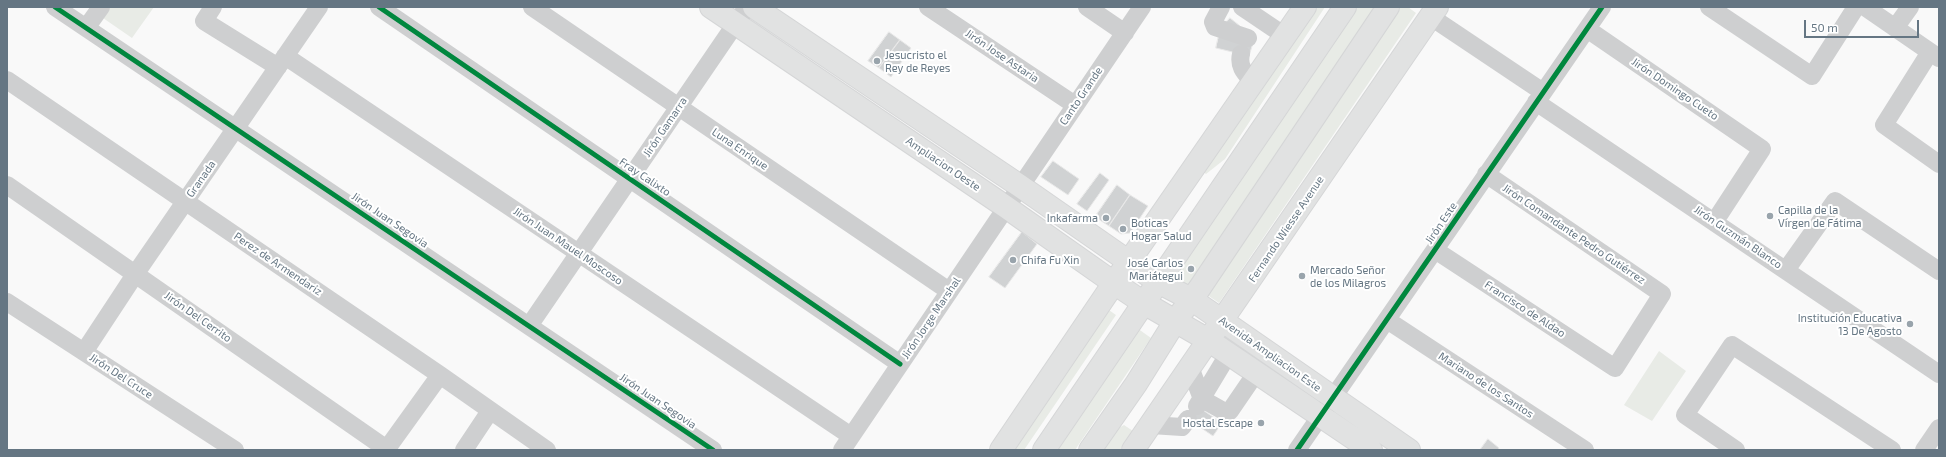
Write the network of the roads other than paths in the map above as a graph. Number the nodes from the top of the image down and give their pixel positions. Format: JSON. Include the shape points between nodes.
{"nodes":[{"id":1,"x":55,"y":7,"type":"edge"},
{"id":2,"x":101,"y":7,"type":"edge"},
{"id":3,"x":213,"y":7,"type":"edge"},
{"id":4,"x":319,"y":7,"type":"edge"},
{"id":5,"x":379,"y":7,"type":"edge"},
{"id":6,"x":532,"y":7,"type":"edge"},
{"id":7,"x":711,"y":7,"type":"edge"},
{"id":8,"x":754,"y":7,"type":"edge"},
{"id":9,"x":928,"y":7,"type":"edge"},
{"id":10,"x":1087,"y":7,"type":"edge"},
{"id":11,"x":1142,"y":7,"type":"edge"},
{"id":12,"x":1221,"y":7,"type":"edge"},
{"id":13,"x":1242,"y":7,"type":"edge"},
{"id":14,"x":1304,"y":7,"type":"edge"},
{"id":15,"x":1345,"y":7,"type":"edge"},
{"id":16,"x":1388,"y":7,"type":"edge"},
{"id":17,"x":1602,"y":7,"type":"edge"},
{"id":18,"x":1709,"y":7,"type":"edge"},
{"id":19,"x":1856,"y":7,"type":"edge"},
{"id":20,"x":1865,"y":7,"type":"edge"},
{"id":21,"x":1910,"y":7,"type":"edge"},
{"id":22,"x":1434,"y":12,"type":"edge"},
{"id":23,"x":741,"y":15,"type":"edge"},
{"id":24,"x":86,"y":28,"type":"junction"},
{"id":25,"x":1895,"y":28,"type":"junction"},
{"id":26,"x":1586,"y":29,"type":"junction"},
{"id":27,"x":1277,"y":31,"type":"junction"},
{"id":28,"x":1125,"y":33,"type":"junction"},
{"id":29,"x":1244,"y":44,"type":"junction"},
{"id":30,"x":1935,"y":55,"type":"edge"},
{"id":31,"x":282,"y":62,"type":"junction"},
{"id":32,"x":7,"y":80,"type":"edge"},
{"id":33,"x":1253,"y":82,"type":"junction"},
{"id":34,"x":1539,"y":97,"type":"junction"},
{"id":35,"x":1075,"y":104,"type":"junction"},
{"id":36,"x":679,"y":107,"type":"junction"},
{"id":37,"x":235,"y":129,"type":"junction"},
{"id":38,"x":1939,"y":164,"type":"edge"},
{"id":39,"x":1486,"y":174,"type":"junction"},
{"id":40,"x":630,"y":178,"type":"junction"},
{"id":41,"x":7,"y":185,"type":"edge"},
{"id":42,"x":1020,"y":186,"type":"junction"},
{"id":43,"x":186,"y":201,"type":"junction"},
{"id":44,"x":1006,"y":207,"type":"junction"},
{"id":45,"x":1715,"y":221,"type":"junction"},
{"id":46,"x":1435,"y":250,"type":"junction"},
{"id":47,"x":579,"y":253,"type":"junction"},
{"id":48,"x":1129,"y":262,"type":"junction"},
{"id":49,"x":1786,"y":270,"type":"junction"},
{"id":50,"x":1939,"y":271,"type":"edge"},
{"id":51,"x":136,"y":274,"type":"junction"},
{"id":52,"x":1158,"y":282,"type":"junction"},
{"id":53,"x":1114,"y":283,"type":"junction"},
{"id":54,"x":949,"y":291,"type":"junction"},
{"id":55,"x":1191,"y":299,"type":"junction"},
{"id":56,"x":7,"y":302,"type":"edge"},
{"id":57,"x":1144,"y":303,"type":"junction"},
{"id":58,"x":1176,"y":320,"type":"junction"},
{"id":59,"x":1387,"y":320,"type":"junction"},
{"id":60,"x":1222,"y":321,"type":"junction"},
{"id":61,"x":529,"y":326,"type":"junction"},
{"id":62,"x":1208,"y":340,"type":"junction"},
{"id":63,"x":84,"y":352,"type":"junction"},
{"id":64,"x":1228,"y":353,"type":"junction"},
{"id":65,"x":900,"y":364,"type":"junction"},
{"id":66,"x":1190,"y":367,"type":"junction"},
{"id":67,"x":1614,"y":368,"type":"joint"},
{"id":68,"x":1256,"y":373,"type":"junction"},
{"id":69,"x":1939,"y":374,"type":"edge"},
{"id":70,"x":440,"y":375,"type":"junction"},
{"id":71,"x":1327,"y":407,"type":"junction"},
{"id":72,"x":1196,"y":408,"type":"junction"},
{"id":73,"x":490,"y":411,"type":"junction"},
{"id":74,"x":1151,"y":425,"type":"junction"},
{"id":75,"x":1939,"y":428,"type":"edge"},
{"id":76,"x":847,"y":443,"type":"edge"},
{"id":77,"x":234,"y":450,"type":"edge"},
{"id":78,"x":387,"y":450,"type":"edge"},
{"id":79,"x":464,"y":450,"type":"edge"},
{"id":80,"x":547,"y":450,"type":"edge"},
{"id":81,"x":713,"y":450,"type":"edge"},
{"id":82,"x":1001,"y":450,"type":"edge"},
{"id":83,"x":1044,"y":450,"type":"edge"},
{"id":84,"x":1090,"y":450,"type":"edge"},
{"id":85,"x":1133,"y":450,"type":"edge"},
{"id":86,"x":1297,"y":450,"type":"edge"},
{"id":87,"x":1371,"y":450,"type":"edge"},
{"id":88,"x":1409,"y":450,"type":"edge"},
{"id":89,"x":1585,"y":450,"type":"edge"},
{"id":90,"x":1736,"y":450,"type":"edge"},
{"id":91,"x":1892,"y":450,"type":"edge"},
{"id":92,"x":1924,"y":450,"type":"edge"}],
"edges":[{"from":1,"to":24,"type":"street","name":"Jirón Juan Segovia"},
{"from":2,"to":24,"type":"street"},
{"from":3,"to":31,"type":"street","name":"Jirón Juan Mauel Moscoso","via":[[204,21]]},
{"from":4,"to":31,"type":"street","name":"Granada"},
{"from":5,"to":40,"type":"street","name":"Fray Calixto"},
{"from":6,"to":36,"type":"street","name":"Luna Enrique"},
{"from":7,"to":23,"type":"main road","name":"Ampliacion Oeste"},
{"from":8,"to":42,"type":"main road"},
{"from":9,"to":35,"type":"street","name":"Jirón Jose Astaria"},
{"from":10,"to":28,"type":"street"},
{"from":11,"to":28,"type":"street","name":"Canto Grande"},
{"from":12,"to":29,"type":"street","via":[[1213,22],[1215,27]]},
{"from":13,"to":27,"type":"street"},
{"from":14,"to":27,"type":"main road"},
{"from":15,"to":52,"type":"main road"},
{"from":16,"to":55,"type":"main road"},
{"from":17,"to":26,"type":"street","name":"Jirón Este"},
{"from":18,"to":19,"type":"street","via":[[1812,76]]},
{"from":20,"to":25,"type":"street"},
{"from":21,"to":25,"type":"street"},
{"from":22,"to":34,"type":"street","name":"Jirón Guzmán Blanco"},
{"from":22,"to":60,"type":"main road","name":"Fernando Wiesse Avenue"},
{"from":23,"to":36,"type":"street","name":"Jirón Gamarra"},
{"from":23,"to":44,"type":"main road","name":"Ampliacion Oeste"},
{"from":24,"to":37,"type":"street","name":"Jirón Juan Segovia"},
{"from":25,"to":30,"type":"street"},
{"from":26,"to":34,"type":"street","name":"Jirón Este"},
{"from":26,"to":45,"type":"street","name":"Jirón Domingo Cueto","via":[[1762,150]]},
{"from":27,"to":29,"type":"street"},
{"from":27,"to":33,"type":"main road"},
{"from":28,"to":35,"type":"street","name":"Canto Grande"},
{"from":29,"to":33,"type":"street","via":[[1240,67]]},
{"from":30,"to":38,"type":"street","via":[[1884,125]]},
{"from":31,"to":37,"type":"street","name":"Granada"},
{"from":31,"to":47,"type":"street","name":"Jirón Juan Mauel Moscoso"},
{"from":32,"to":43,"type":"street","name":"Perez de Armendariz"},
{"from":33,"to":48,"type":"main road"},
{"from":34,"to":39,"type":"street","name":"Jirón Este"},
{"from":34,"to":45,"type":"street","name":"Jirón Guzmán Blanco"},
{"from":35,"to":42,"type":"street","name":"Canto Grande"},
{"from":36,"to":40,"type":"street","name":"Jirón Gamarra"},
{"from":36,"to":54,"type":"street","name":"Luna Enrique"},
{"from":37,"to":43,"type":"street","name":"Granada"},
{"from":37,"to":61,"type":"street","name":"Jirón Juan Segovia"},
{"from":39,"to":46,"type":"street","name":"Jirón Este"},
{"from":39,"to":67,"type":"street","name":"Jirón Comandante Pedro Gutiérrez","via":[[1662,294]]},
{"from":40,"to":47,"type":"street","name":"Jirón Gamarra"},
{"from":40,"to":65,"type":"street","name":"Fray Calixto"},
{"from":41,"to":51,"type":"street","name":"Jirón Del Cerrito"},
{"from":42,"to":44,"type":"street","name":"Jirón Jorge Marshal"},
{"from":42,"to":48,"type":"main road"},
{"from":43,"to":51,"type":"street","name":"Granada"},
{"from":43,"to":70,"type":"street","name":"Perez de Armendariz"},
{"from":44,"to":53,"type":"main road","name":"Ampliacion Oeste"},
{"from":44,"to":54,"type":"street","name":"Jirón Jorge Marshal"},
{"from":45,"to":49,"type":"street","name":"Jirón Guzmán Blanco"},
{"from":46,"to":59,"type":"street","name":"Jirón Este"},
{"from":46,"to":67,"type":"street","name":"Francisco de Aldao"},
{"from":47,"to":61,"type":"street","name":"Jirón Gamarra"},
{"from":47,"to":76,"type":"street","name":"Jirón Juan Mauel Moscoso"},
{"from":48,"to":52,"type":"main road"},
{"from":48,"to":53,"type":"main road"},
{"from":49,"to":50,"type":"street","via":[[1835,201]]},
{"from":49,"to":69,"type":"street","name":"Jirón Guzmán Blanco"},
{"from":51,"to":63,"type":"street","name":"Granada"},
{"from":51,"to":78,"type":"street","name":"Jirón Del Cerrito"},
{"from":52,"to":55,"type":"main road"},
{"from":52,"to":57,"type":"main road"},
{"from":53,"to":57,"type":"main road","name":"Ampliacion Oeste"},
{"from":53,"to":82,"type":"main road"},
{"from":54,"to":65,"type":"street","name":"Jirón Jorge Marshal"},
{"from":55,"to":58,"type":"main road"},
{"from":55,"to":60,"type":"main road","name":"Avenida Ampliacion Este"},
{"from":56,"to":63,"type":"street","name":"Jirón Del Cruce"},
{"from":57,"to":58,"type":"main road","name":"Ampliacion Oeste"},
{"from":57,"to":83,"type":"main road"},
{"from":58,"to":62,"type":"main road","name":"Avenida Ampliacion Este"},
{"from":58,"to":84,"type":"main road"},
{"from":59,"to":71,"type":"street","name":"Jirón Este"},
{"from":59,"to":89,"type":"street","name":"Mariano de los Santos"},
{"from":60,"to":62,"type":"main road","name":"Fernando Wiesse Avenue"},
{"from":60,"to":71,"type":"main road","name":"Avenida Ampliacion Este"},
{"from":61,"to":81,"type":"street","name":"Jirón Juan Segovia"},
{"from":62,"to":64,"type":"main road","name":"Avenida Ampliacion Este"},
{"from":62,"to":66,"type":"main road","name":"Fernando Wiesse Avenue"},
{"from":63,"to":77,"type":"street","name":"Jirón Del Cruce"},
{"from":64,"to":68,"type":"main road","name":"Avenida Ampliacion Este"},
{"from":64,"to":72,"type":"street"},
{"from":65,"to":76,"type":"street","name":"Jirón Jorge Marshal"},
{"from":66,"to":72,"type":"street"},
{"from":66,"to":74,"type":"main road","name":"Fernando Wiesse Avenue"},
{"from":68,"to":71,"type":"main road","name":"Avenida Ampliacion Este"},
{"from":68,"to":72,"type":"street","via":[[1230,410],[1226,412]]},
{"from":70,"to":73,"type":"street","name":"Perez de Armendariz"},
{"from":70,"to":78,"type":"street"},
{"from":71,"to":86,"type":"street","name":"Jirón Este"},
{"from":71,"to":87,"type":"main road","name":"Avenida Ampliacion Este"},
{"from":71,"to":88,"type":"main road","name":"Avenida Ampliacion Este"},
{"from":72,"to":74,"type":"street","via":[[1182,427]]},
{"from":73,"to":79,"type":"street"},
{"from":73,"to":80,"type":"street","name":"Perez de Armendariz"},
{"from":74,"to":85,"type":"main road","name":"Fernando Wiesse Avenue"},
{"from":75,"to":92,"type":"street"},
{"from":90,"to":91,"type":"street","via":[[1686,415],[1732,345]]}]}
